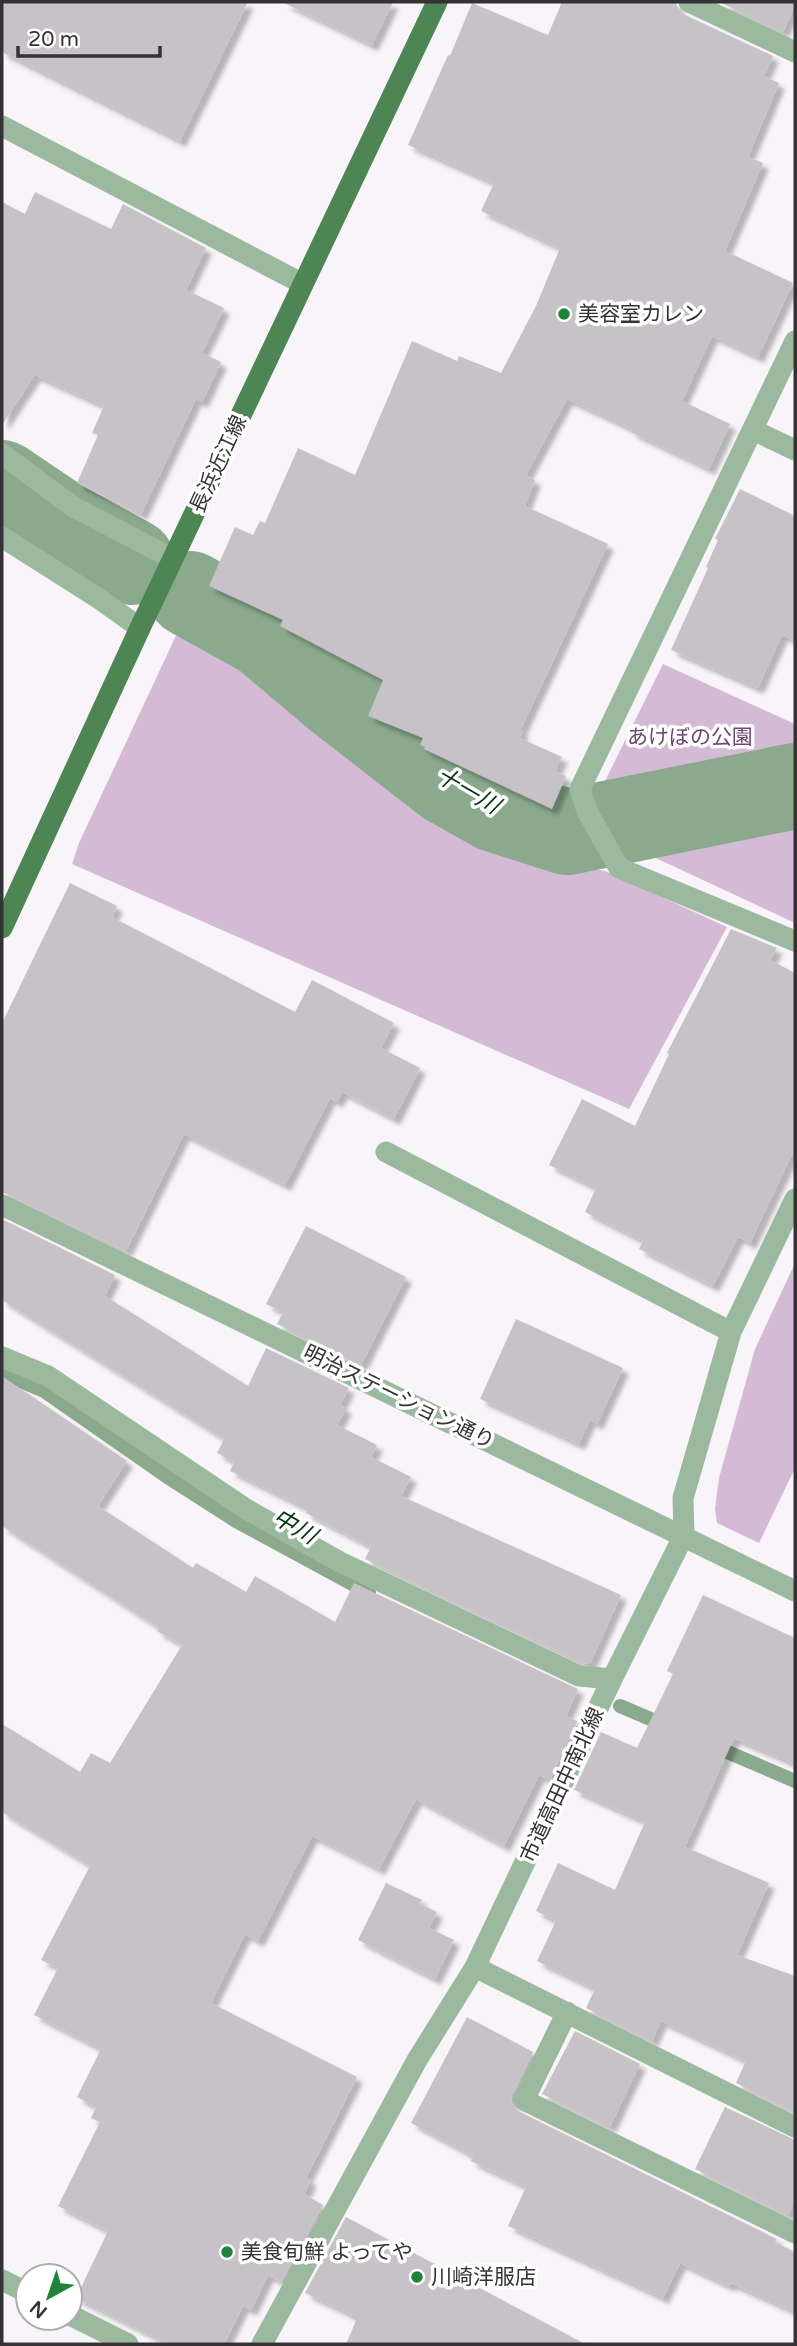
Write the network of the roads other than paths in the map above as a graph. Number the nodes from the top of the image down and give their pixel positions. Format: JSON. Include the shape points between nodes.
{"nodes":[{"id":1,"x":437,"y":2,"type":"edge"},
{"id":2,"x":689,"y":2,"type":"edge"},
{"id":3,"x":795,"y":52,"type":"edge"},
{"id":4,"x":2,"y":126,"type":"edge"},
{"id":5,"x":303,"y":284,"type":"junction"},
{"id":6,"x":795,"y":341,"type":"edge"},
{"id":7,"x":753,"y":430,"type":"junction"},
{"id":8,"x":795,"y":450,"type":"edge"},
{"id":9,"x":2,"y":454,"type":"edge"},
{"id":10,"x":2,"y":537,"type":"edge"},
{"id":11,"x":173,"y":559,"type":"junction"},
{"id":12,"x":140,"y":628,"type":"junction"},
{"id":13,"x":2,"y":928,"type":"edge"},
{"id":14,"x":795,"y":942,"type":"edge"},
{"id":15,"x":386,"y":1152,"type":"dead end"},
{"id":16,"x":795,"y":1199,"type":"edge"},
{"id":17,"x":2,"y":1205,"type":"edge"},
{"id":18,"x":732,"y":1332,"type":"junction"},
{"id":19,"x":2,"y":1357,"type":"edge"},
{"id":20,"x":684,"y":1535,"type":"junction"},
{"id":21,"x":795,"y":1591,"type":"edge"},
{"id":22,"x":612,"y":1679,"type":"junction"},
{"id":23,"x":475,"y":1967,"type":"junction"},
{"id":24,"x":567,"y":2012,"type":"junction"},
{"id":25,"x":795,"y":2127,"type":"edge"},
{"id":26,"x":795,"y":2233,"type":"edge"},
{"id":27,"x":84,"y":2322,"type":"edge"},
{"id":28,"x":128,"y":2344,"type":"edge"},
{"id":29,"x":262,"y":2344,"type":"edge"}],
"edges":[{"from":1,"to":5,"type":"main road","name":"長浜近江線"},
{"from":2,"to":3,"type":"street"},
{"from":4,"to":5,"type":"street"},
{"from":5,"to":11,"type":"main road","name":"長浜近江線"},
{"from":6,"to":7,"type":"street"},
{"from":7,"to":8,"type":"street"},
{"from":7,"to":14,"type":"street","via":[[580,789],[587,811],[620,868]]},
{"from":9,"to":11,"type":"street","via":[[72,506]]},
{"from":10,"to":12,"type":"street"},
{"from":11,"to":12,"type":"main road","name":"長浜近江線"},
{"from":12,"to":13,"type":"main road","name":"長浜近江線"},
{"from":15,"to":18,"type":"street"},
{"from":16,"to":18,"type":"street","name":"市道高田中南北線"},
{"from":17,"to":20,"type":"street","name":"明治ステーション通り"},
{"from":18,"to":20,"type":"street","name":"市道高田中南北線","via":[[683,1499]]},
{"from":19,"to":22,"type":"street","via":[[48,1376],[235,1502],[340,1562],[579,1676]]},
{"from":20,"to":21,"type":"street","name":"明治ステーション通り"},
{"from":20,"to":22,"type":"street","name":"市道高田中南北線"},
{"from":22,"to":23,"type":"street","name":"市道高田中南北線"},
{"from":23,"to":24,"type":"street"},
{"from":23,"to":29,"type":"street","name":"市道高田中南北線","via":[[417,2060]]},
{"from":24,"to":25,"type":"street"},
{"from":24,"to":26,"type":"street","via":[[524,2100]]},
{"from":27,"to":28,"type":"street"}]}
